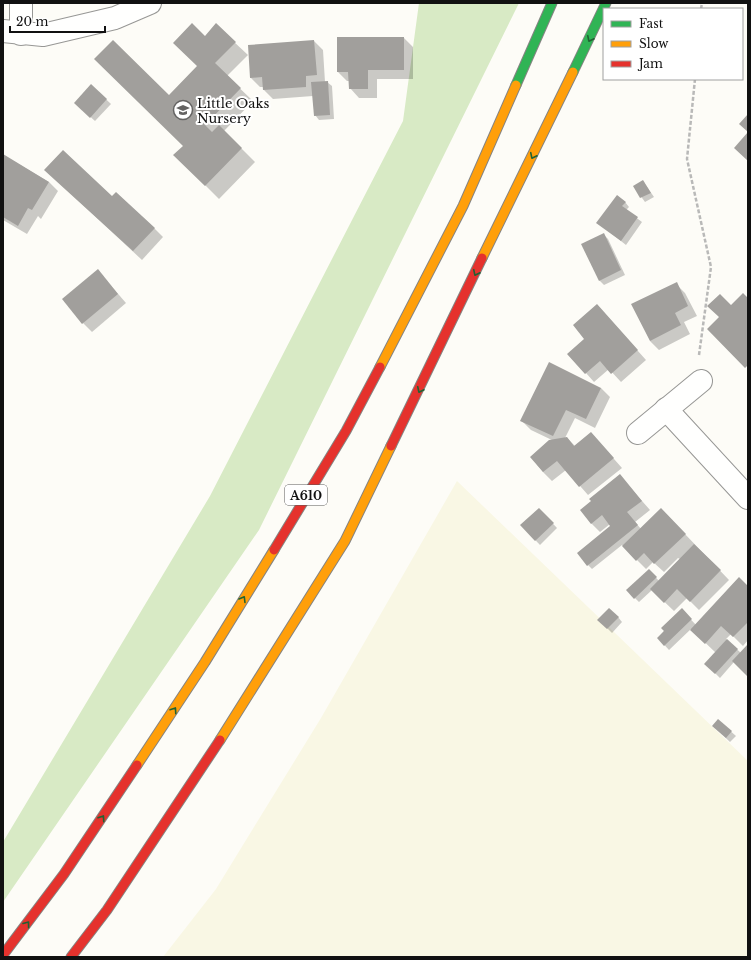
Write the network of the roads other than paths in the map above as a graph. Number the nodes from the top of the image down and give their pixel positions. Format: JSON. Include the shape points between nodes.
{"nodes":[{"id":1,"x":21,"y":3,"type":"edge"},
{"id":2,"x":150,"y":3,"type":"edge"},
{"id":3,"x":552,"y":3,"type":"edge"},
{"id":4,"x":603,"y":9,"type":"edge"},
{"id":5,"x":12,"y":32,"type":"edge"},
{"id":6,"x":701,"y":381,"type":"road end"},
{"id":7,"x":666,"y":410,"type":"junction"},
{"id":8,"x":638,"y":433,"type":"dead end"},
{"id":9,"x":748,"y":498,"type":"edge"},
{"id":10,"x":3,"y":955,"type":"edge"},
{"id":11,"x":71,"y":957,"type":"edge"}],
"edges":[{"from":1,"to":5,"type":"street"},
{"from":2,"to":5,"type":"street","via":[[115,18],[67,30],[43,35]]},
{"from":10,"to":3,"type":"highway","number":"A610","one_way":true,"via":[[64,874],[205,662],[346,431],[463,206]]},
{"from":4,"to":11,"type":"highway","one_way":true,"via":[[345,541],[219,742],[107,910]]},
{"from":6,"to":7,"type":"street"},
{"from":7,"to":8,"type":"street"},
{"from":7,"to":9,"type":"street"}]}
